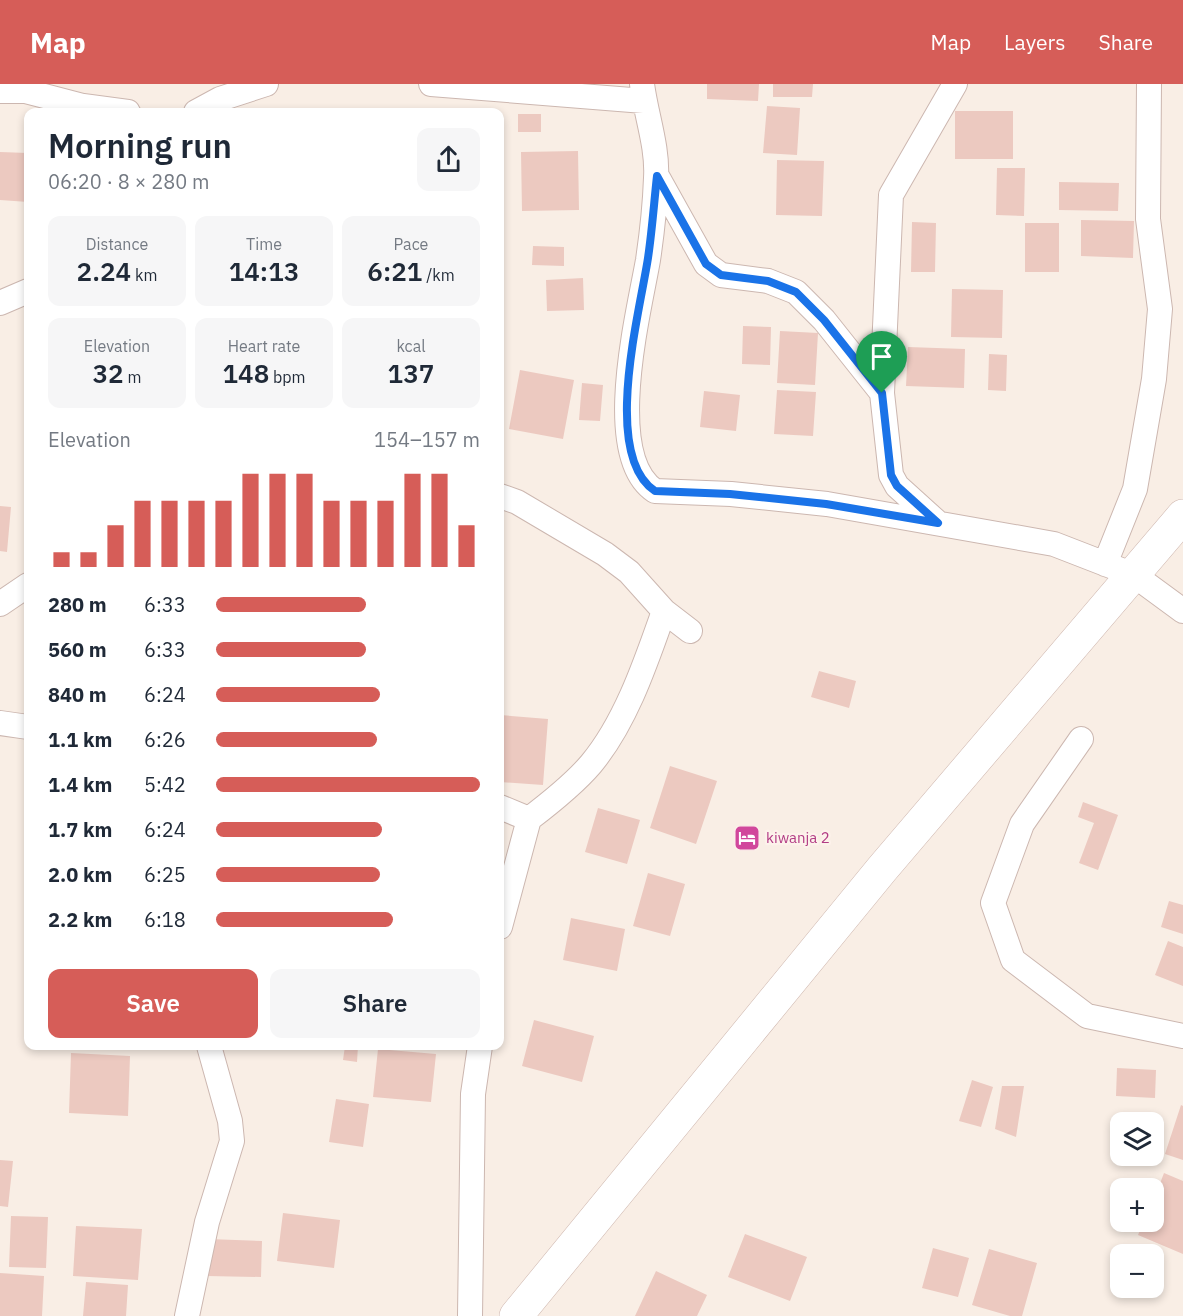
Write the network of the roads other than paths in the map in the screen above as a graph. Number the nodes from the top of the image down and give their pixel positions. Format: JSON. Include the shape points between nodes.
{"nodes":[{"id":1,"x":266,"y":84,"type":"edge"},
{"id":2,"x":431,"y":84,"type":"edge"},
{"id":3,"x":955,"y":84,"type":"edge"},
{"id":4,"x":1149,"y":84,"type":"edge"},
{"id":5,"x":0,"y":91,"type":"edge"},
{"id":6,"x":643,"y":92,"type":"edge"},
{"id":7,"x":106,"y":108,"type":"edge"},
{"id":8,"x":203,"y":108,"type":"edge"},
{"id":9,"x":657,"y":176,"type":"junction"},
{"id":10,"x":24,"y":293,"type":"edge"},
{"id":11,"x":0,"y":303,"type":"edge"},
{"id":12,"x":882,"y":393,"type":"junction"},
{"id":13,"x":504,"y":497,"type":"edge"},
{"id":14,"x":1183,"y":516,"type":"edge"},
{"id":15,"x":938,"y":523,"type":"junction"},
{"id":16,"x":1120,"y":569,"type":"junction"},
{"id":17,"x":24,"y":588,"type":"edge"},
{"id":18,"x":0,"y":604,"type":"edge"},
{"id":19,"x":663,"y":611,"type":"junction"},
{"id":20,"x":1183,"y":611,"type":"edge"},
{"id":21,"x":690,"y":631,"type":"dead end"},
{"id":22,"x":0,"y":723,"type":"edge"},
{"id":23,"x":24,"y":726,"type":"edge"},
{"id":24,"x":1081,"y":739,"type":"dead end"},
{"id":25,"x":504,"y":809,"type":"edge"},
{"id":26,"x":529,"y":819,"type":"junction"},
{"id":27,"x":504,"y":912,"type":"edge"},
{"id":28,"x":1183,"y":1036,"type":"edge"},
{"id":29,"x":210,"y":1050,"type":"edge"},
{"id":30,"x":479,"y":1050,"type":"edge"},
{"id":31,"x":520,"y":1314,"type":"edge"},
{"id":32,"x":187,"y":1316,"type":"edge"},
{"id":33,"x":470,"y":1316,"type":"edge"}],
"edges":[{"from":1,"to":8,"type":"street"},
{"from":2,"to":6,"type":"street"},
{"from":3,"to":12,"type":"street","via":[[891,195]]},
{"from":4,"to":16,"type":"street","via":[[1148,219],[1160,309],[1154,379]]},
{"from":5,"to":7,"type":"street","via":[[26,91]]},
{"from":6,"to":9,"type":"street"},
{"from":9,"to":12,"type":"street","via":[[706,264],[721,275],[768,281],[796,292],[817,312]]},
{"from":9,"to":15,"type":"street","via":[[648,260],[629,357],[629,438],[639,476],[646,485],[655,491],[826,504]]},
{"from":10,"to":11,"type":"street"},
{"from":12,"to":15,"type":"street","via":[[891,475],[897,486]]},
{"from":13,"to":19,"type":"street","via":[[605,554],[629,573]]},
{"from":14,"to":16,"type":"street"},
{"from":15,"to":16,"type":"street","via":[[1054,544]]},
{"from":16,"to":20,"type":"street"},
{"from":16,"to":31,"type":"street"},
{"from":17,"to":18,"type":"street"},
{"from":19,"to":21,"type":"street"},
{"from":19,"to":26,"type":"street","via":[[606,743],[590,765]]},
{"from":22,"to":23,"type":"street"},
{"from":24,"to":28,"type":"street","via":[[1022,824],[993,903],[997,915],[1013,960],[1087,1016]]},
{"from":25,"to":26,"type":"street"},
{"from":26,"to":27,"type":"street"},
{"from":29,"to":32,"type":"street","via":[[232,1141],[207,1222]]},
{"from":30,"to":33,"type":"street","via":[[473,1094]]}]}
